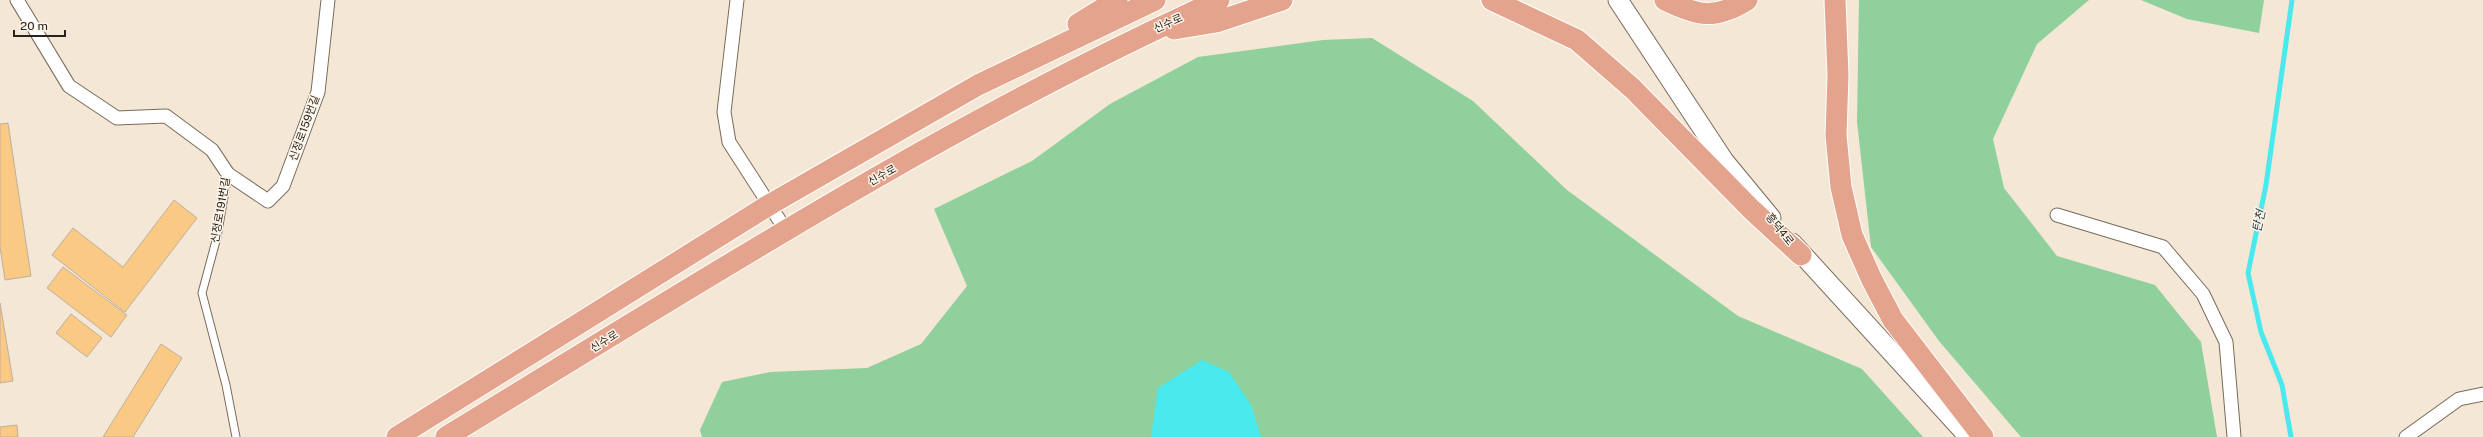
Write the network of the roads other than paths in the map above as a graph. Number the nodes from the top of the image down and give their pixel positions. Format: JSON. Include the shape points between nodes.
{"nodes":[{"id":1,"x":17,"y":0,"type":"edge"},
{"id":2,"x":328,"y":0,"type":"edge"},
{"id":3,"x":738,"y":0,"type":"edge"},
{"id":4,"x":1117,"y":0,"type":"edge"},
{"id":5,"x":1155,"y":0,"type":"edge"},
{"id":6,"x":1219,"y":0,"type":"edge"},
{"id":7,"x":1282,"y":0,"type":"edge"},
{"id":8,"x":1492,"y":0,"type":"edge"},
{"id":9,"x":1618,"y":0,"type":"edge"},
{"id":10,"x":1665,"y":0,"type":"edge"},
{"id":11,"x":1747,"y":0,"type":"edge"},
{"id":12,"x":1835,"y":0,"type":"edge"},
{"id":13,"x":1144,"y":34,"type":"junction"},
{"id":14,"x":978,"y":84,"type":"junction"},
{"id":15,"x":228,"y":174,"type":"junction"},
{"id":16,"x":770,"y":205,"type":"junction"},
{"id":17,"x":2057,"y":215,"type":"dead end"},
{"id":18,"x":785,"y":230,"type":"junction"},
{"id":19,"x":1801,"y":254,"type":"junction"},
{"id":20,"x":2483,"y":394,"type":"edge"},
{"id":21,"x":236,"y":437,"type":"edge"},
{"id":22,"x":397,"y":437,"type":"edge"},
{"id":23,"x":446,"y":437,"type":"edge"},
{"id":24,"x":1969,"y":437,"type":"edge"},
{"id":25,"x":1983,"y":437,"type":"edge"},
{"id":26,"x":2234,"y":437,"type":"edge"},
{"id":27,"x":2406,"y":437,"type":"edge"}],
"edges":[{"from":1,"to":15,"type":"street","name":"신정로191번길","via":[[69,86],[117,118],[166,116],[212,150]]},
{"from":2,"to":15,"type":"street","name":"신정로159번길","via":[[318,92],[283,186],[268,201]]},
{"from":3,"to":16,"type":"street","via":[[724,112],[729,142]]},
{"from":4,"to":14,"type":"main road"},
{"from":5,"to":14,"type":"main road"},
{"from":6,"to":13,"type":"main road","name":"신수로"},
{"from":7,"to":13,"type":"main road","via":[[1216,22]]},
{"from":8,"to":19,"type":"main road","via":[[1577,40],[1632,88],[1751,209]]},
{"from":9,"to":19,"type":"street","name":"흥덕4로","via":[[1724,161]]},
{"from":10,"to":11,"type":"main road","via":[[1696,14],[1709,14],[1724,13]]},
{"from":12,"to":25,"type":"main road","via":[[1838,75],[1836,135],[1841,187],[1852,235],[1893,320]]},
{"from":13,"to":18,"type":"main road","name":"신수로","via":[[985,116]]},
{"from":14,"to":16,"type":"main road"},
{"from":15,"to":21,"type":"lane","name":"신정로191번길","via":[[217,237],[202,293],[226,385]]},
{"from":16,"to":18,"type":"street"},
{"from":16,"to":22,"type":"main road"},
{"from":17,"to":26,"type":"street","via":[[2163,247],[2203,294],[2226,342]]},
{"from":18,"to":23,"type":"main road","name":"신수로"},
{"from":19,"to":24,"type":"street","name":"흥덕4로"},
{"from":20,"to":27,"type":"street","via":[[2459,398]]}]}
